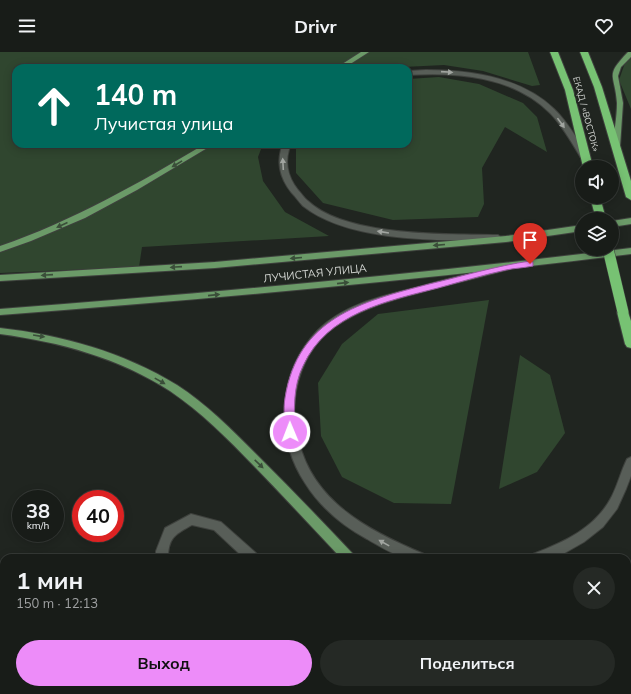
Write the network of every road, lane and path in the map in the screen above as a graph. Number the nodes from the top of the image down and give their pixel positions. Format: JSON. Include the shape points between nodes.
{"nodes":[{"id":1,"x":366,"y":52,"type":"edge"},
{"id":2,"x":554,"y":52,"type":"edge"},
{"id":3,"x":584,"y":52,"type":"edge"},
{"id":4,"x":631,"y":53,"type":"edge"},
{"id":5,"x":346,"y":64,"type":"edge"},
{"id":6,"x":412,"y":72,"type":"edge"},
{"id":7,"x":616,"y":147,"type":"junction"},
{"id":8,"x":203,"y":148,"type":"edge"},
{"id":9,"x":286,"y":148,"type":"edge"},
{"id":10,"x":584,"y":160,"type":"edge"},
{"id":11,"x":586,"y":160,"type":"edge"},
{"id":12,"x":631,"y":198,"type":"edge"},
{"id":13,"x":631,"y":221,"type":"edge"},
{"id":14,"x":619,"y":223,"type":"edge"},
{"id":15,"x":575,"y":229,"type":"edge"},
{"id":16,"x":506,"y":239,"type":"junction"},
{"id":17,"x":0,"y":249,"type":"edge"},
{"id":18,"x":631,"y":250,"type":"edge"},
{"id":19,"x":610,"y":256,"type":"edge"},
{"id":20,"x":507,"y":267,"type":"junction"},
{"id":21,"x":0,"y":278,"type":"edge"},
{"id":22,"x":0,"y":312,"type":"edge"},
{"id":23,"x":0,"y":331,"type":"edge"},
{"id":24,"x":631,"y":344,"type":"edge"},
{"id":25,"x":631,"y":462,"type":"edge"},
{"id":26,"x":162,"y":554,"type":"edge"},
{"id":27,"x":248,"y":554,"type":"edge"},
{"id":28,"x":345,"y":554,"type":"edge"},
{"id":29,"x":410,"y":554,"type":"edge"},
{"id":30,"x":550,"y":554,"type":"edge"}],
"edges":[{"from":1,"to":5,"type":"main road"},
{"from":2,"to":11,"type":"highway","name":"ЕКАД / «ВОСТОК»","via":[[569,90]]},
{"from":3,"to":7,"type":"highway","name":"ЕКАД / «ВОСТОК»","via":[[598,87]]},
{"from":4,"to":7,"type":"main road","via":[[618,66],[615,76],[620,103]]},
{"from":6,"to":10,"type":"street","one_way":true,"via":[[464,73],[501,82],[524,91],[553,112]]},
{"from":7,"to":12,"type":"highway","name":"ЕКАД / «ВОСТОК»"},
{"from":8,"to":17,"type":"main road","one_way":true,"via":[[77,219]]},
{"from":16,"to":9,"type":"street","one_way":true,"via":[[404,236],[338,221],[306,204],[293,191],[282,168]]},
{"from":13,"to":14,"type":"main road"},
{"from":15,"to":16,"type":"main road","name":"ЛУЧИСТАЯ УЛИЦА"},
{"from":16,"to":21,"type":"main road","name":"ЛУЧИСТАЯ УЛИЦА","one_way":true,"via":[[215,265]]},
{"from":18,"to":20,"type":"main road","name":"ЛУЧИСТАЯ УЛИЦА"},
{"from":19,"to":24,"type":"highway","bridge":true},
{"from":22,"to":20,"type":"main road","name":"ЛУЧИСТАЯ УЛИЦА","one_way":true,"via":[[183,298]]},
{"from":29,"to":20,"type":"street","one_way":true,"via":[[362,531],[336,511],[303,470],[290,432],[290,399],[297,367],[305,352],[320,334],[344,316],[368,304]]},
{"from":23,"to":28,"type":"main road","one_way":true,"via":[[42,336],[89,348],[129,364],[173,388],[218,424]]},
{"from":25,"to":30,"type":"street","via":[[613,505],[598,526],[572,544]]},
{"from":26,"to":27,"type":"street","via":[[169,532],[191,519],[217,526]]}]}
